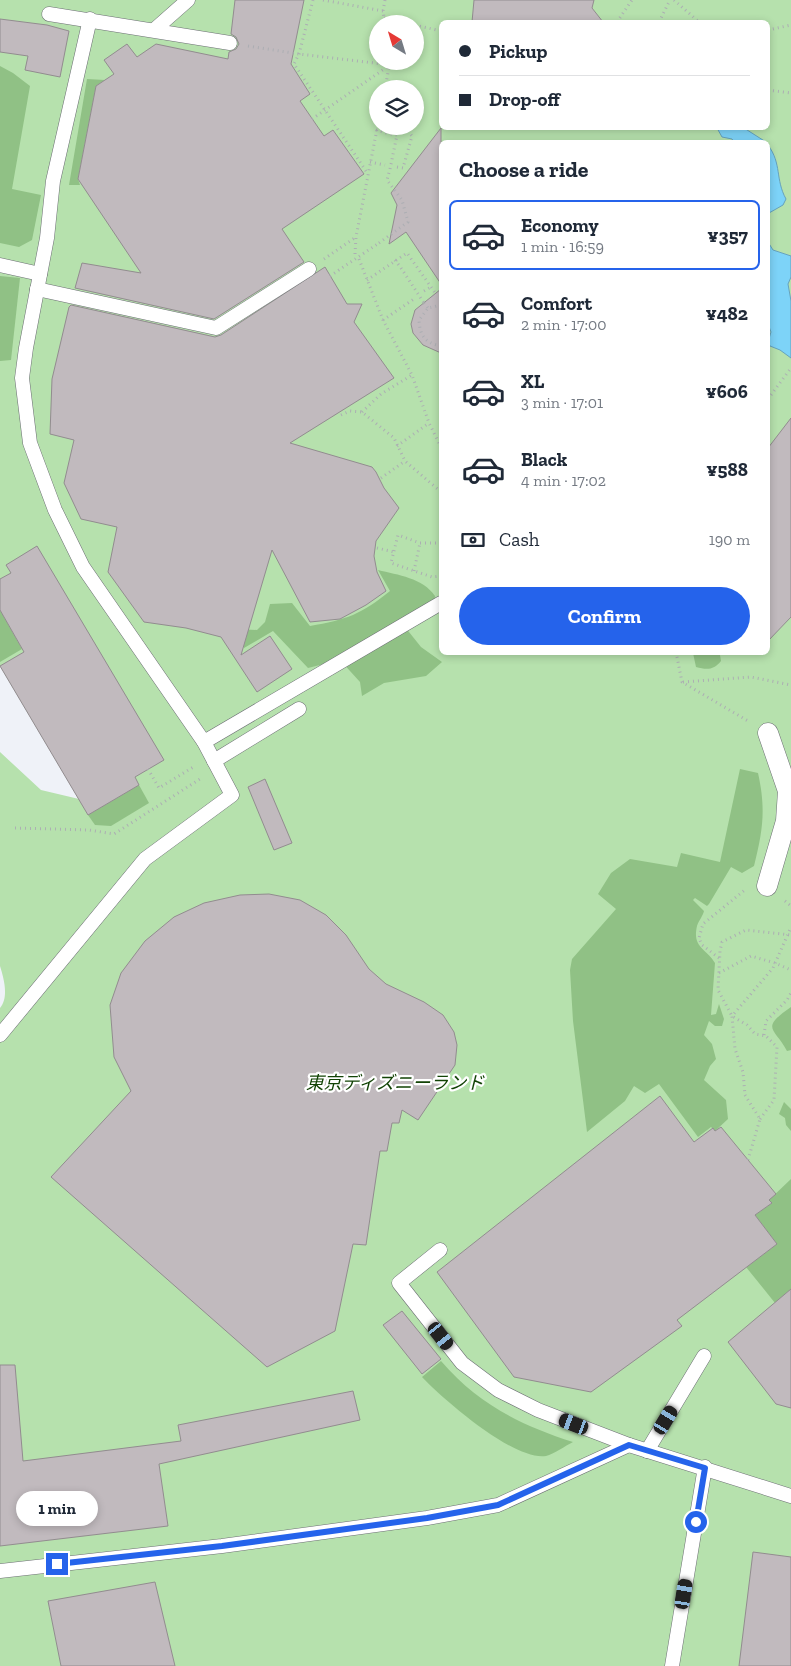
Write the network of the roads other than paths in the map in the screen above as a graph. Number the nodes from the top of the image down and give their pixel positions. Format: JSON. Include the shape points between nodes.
{"nodes":[{"id":1,"x":188,"y":0,"type":"edge"},
{"id":2,"x":49,"y":14,"type":"dead end"},
{"id":3,"x":90,"y":19,"type":"junction"},
{"id":4,"x":154,"y":30,"type":"junction"},
{"id":5,"x":230,"y":42,"type":"road end"},
{"id":6,"x":0,"y":265,"type":"edge"},
{"id":7,"x":309,"y":269,"type":"road end"},
{"id":8,"x":40,"y":274,"type":"junction"},
{"id":9,"x":38,"y":289,"type":"junction"},
{"id":10,"x":439,"y":604,"type":"edge"},
{"id":11,"x":299,"y":709,"type":"dead end"},
{"id":12,"x":768,"y":733,"type":"road end"},
{"id":13,"x":204,"y":742,"type":"junction"},
{"id":14,"x":213,"y":758,"type":"junction"},
{"id":15,"x":768,"y":886,"type":"road end"},
{"id":16,"x":0,"y":1035,"type":"edge"},
{"id":17,"x":440,"y":1250,"type":"dead end"},
{"id":18,"x":704,"y":1356,"type":"dead end"},
{"id":19,"x":629,"y":1445,"type":"junction"},
{"id":20,"x":648,"y":1451,"type":"junction"},
{"id":21,"x":705,"y":1468,"type":"junction"},
{"id":22,"x":791,"y":1496,"type":"edge"},
{"id":23,"x":0,"y":1571,"type":"edge"},
{"id":24,"x":672,"y":1666,"type":"edge"}],
"edges":[{"from":1,"to":4,"type":"lane"},
{"from":2,"to":3,"type":"lane"},
{"from":3,"to":4,"type":"lane"},
{"from":3,"to":8,"type":"lane","via":[[53,181]]},
{"from":4,"to":5,"type":"lane"},
{"from":6,"to":8,"type":"lane"},
{"from":7,"to":9,"type":"lane","via":[[216,328]]},
{"from":8,"to":9,"type":"lane"},
{"from":9,"to":13,"type":"lane","via":[[22,378],[30,443],[83,567]]},
{"from":10,"to":13,"type":"lane"},
{"from":11,"to":14,"type":"lane"},
{"from":12,"to":15,"type":"street","via":[[788,791],[786,821]]},
{"from":13,"to":14,"type":"lane"},
{"from":14,"to":16,"type":"lane","via":[[232,795],[146,858]]},
{"from":17,"to":19,"type":"lane","via":[[399,1283],[462,1363],[498,1390],[538,1410]]},
{"from":18,"to":20,"type":"lane"},
{"from":19,"to":20,"type":"lane"},
{"from":19,"to":23,"type":"lane","via":[[498,1505],[222,1546]]},
{"from":20,"to":21,"type":"lane"},
{"from":21,"to":22,"type":"lane"},
{"from":21,"to":24,"type":"lane"}]}
